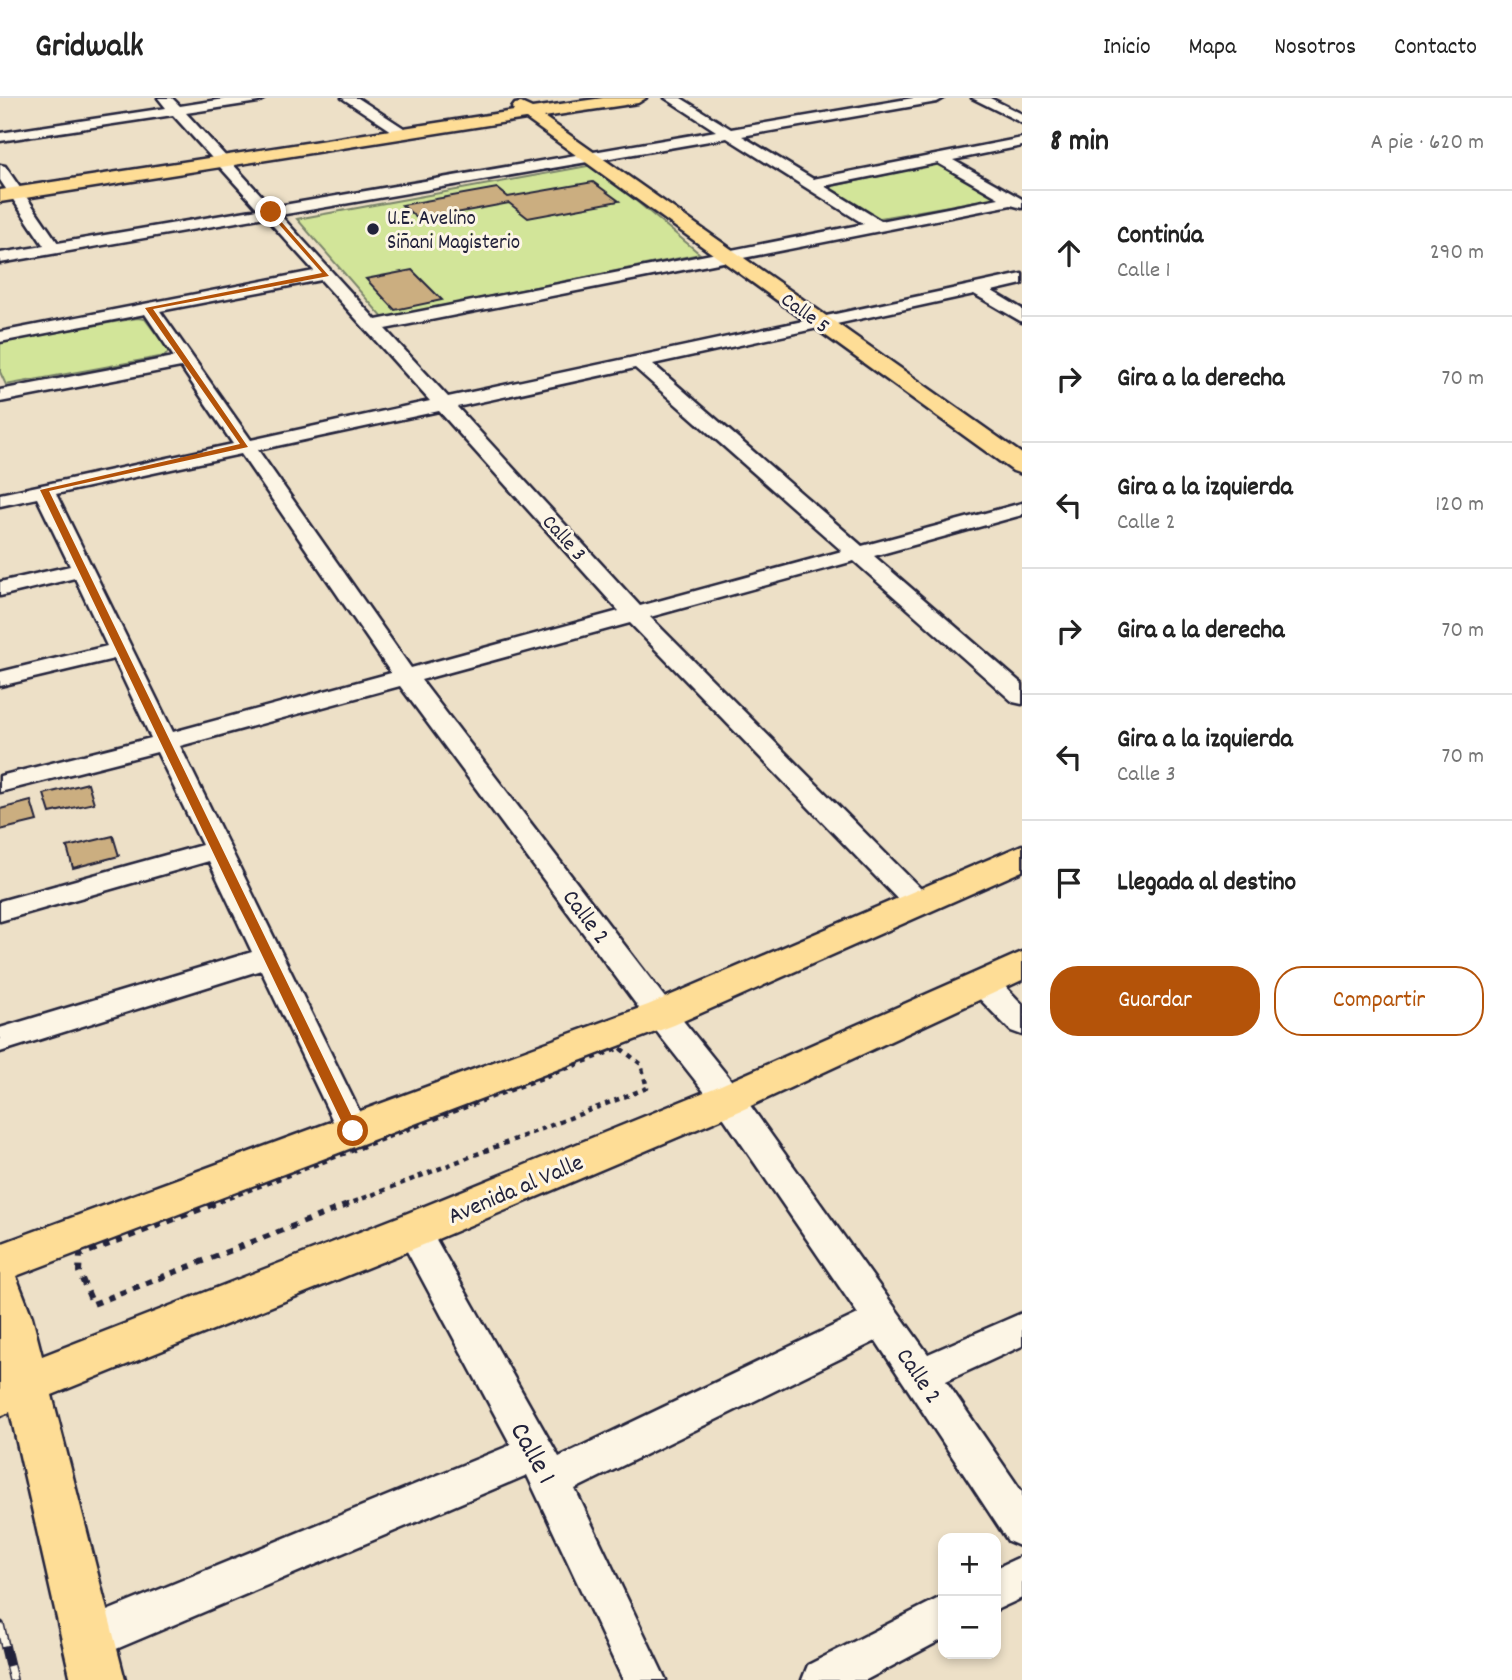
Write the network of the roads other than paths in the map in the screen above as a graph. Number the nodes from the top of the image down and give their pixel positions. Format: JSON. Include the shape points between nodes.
{"nodes":[{"id":1,"x":165,"y":98,"type":"edge"},
{"id":2,"x":258,"y":98,"type":"edge"},
{"id":3,"x":349,"y":98,"type":"edge"},
{"id":4,"x":507,"y":98,"type":"edge"},
{"id":5,"x":638,"y":98,"type":"edge"},
{"id":6,"x":672,"y":98,"type":"edge"},
{"id":7,"x":937,"y":98,"type":"edge"},
{"id":8,"x":979,"y":98,"type":"edge"},
{"id":9,"x":829,"y":103,"type":"dead end"},
{"id":10,"x":177,"y":110,"type":"junction"},
{"id":11,"x":530,"y":113,"type":"junction"},
{"id":12,"x":847,"y":113,"type":"junction"},
{"id":13,"x":1022,"y":119,"type":"edge"},
{"id":14,"x":403,"y":132,"type":"junction"},
{"id":15,"x":730,"y":134,"type":"junction"},
{"id":16,"x":0,"y":137,"type":"edge"},
{"id":17,"x":1022,"y":142,"type":"edge"},
{"id":18,"x":592,"y":157,"type":"junction"},
{"id":19,"x":939,"y":158,"type":"junction"},
{"id":20,"x":224,"y":160,"type":"junction"},
{"id":21,"x":0,"y":169,"type":"edge"},
{"id":22,"x":811,"y":184,"type":"junction"},
{"id":23,"x":8,"y":195,"type":"edge"},
{"id":24,"x":1017,"y":202,"type":"edge"},
{"id":25,"x":271,"y":212,"type":"junction"},
{"id":26,"x":876,"y":225,"type":"junction"},
{"id":27,"x":54,"y":249,"type":"junction"},
{"id":28,"x":729,"y":256,"type":"junction"},
{"id":29,"x":0,"y":258,"type":"edge"},
{"id":30,"x":326,"y":274,"type":"junction"},
{"id":31,"x":1022,"y":279,"type":"edge"},
{"id":32,"x":977,"y":289,"type":"junction"},
{"id":33,"x":149,"y":308,"type":"junction"},
{"id":34,"x":1022,"y":317,"type":"edge"},
{"id":35,"x":820,"y":323,"type":"junction"},
{"id":36,"x":372,"y":326,"type":"junction"},
{"id":37,"x":0,"y":337,"type":"edge"},
{"id":38,"x":186,"y":360,"type":"junction"},
{"id":39,"x":638,"y":361,"type":"junction"},
{"id":40,"x":0,"y":396,"type":"edge"},
{"id":41,"x":442,"y":403,"type":"junction"},
{"id":42,"x":245,"y":445,"type":"junction"},
{"id":43,"x":1022,"y":466,"type":"edge"},
{"id":44,"x":44,"y":490,"type":"junction"},
{"id":45,"x":0,"y":500,"type":"edge"},
{"id":46,"x":1022,"y":509,"type":"edge"},
{"id":47,"x":855,"y":553,"type":"junction"},
{"id":48,"x":82,"y":570,"type":"junction"},
{"id":49,"x":0,"y":589,"type":"edge"},
{"id":50,"x":634,"y":614,"type":"junction"},
{"id":51,"x":121,"y":650,"type":"junction"},
{"id":52,"x":405,"y":676,"type":"junction"},
{"id":53,"x":0,"y":679,"type":"edge"},
{"id":54,"x":1022,"y":697,"type":"edge"},
{"id":55,"x":165,"y":742,"type":"junction"},
{"id":56,"x":0,"y":784,"type":"edge"},
{"id":57,"x":217,"y":850,"type":"junction"},
{"id":58,"x":1022,"y":857,"type":"edge"},
{"id":59,"x":918,"y":903,"type":"junction"},
{"id":60,"x":0,"y":911,"type":"edge"},
{"id":61,"x":269,"y":957,"type":"junction"},
{"id":62,"x":1022,"y":965,"type":"edge"},
{"id":63,"x":984,"y":984,"type":"junction"},
{"id":64,"x":661,"y":1015,"type":"junction"},
{"id":65,"x":1022,"y":1023,"type":"edge"},
{"id":66,"x":0,"y":1040,"type":"edge"},
{"id":67,"x":728,"y":1099,"type":"junction"},
{"id":68,"x":353,"y":1131,"type":"junction"},
{"id":69,"x":413,"y":1230,"type":"junction"},
{"id":70,"x":0,"y":1263,"type":"edge"},
{"id":71,"x":3,"y":1302,"type":"edge"},
{"id":72,"x":883,"y":1320,"type":"junction"},
{"id":73,"x":1022,"y":1329,"type":"edge"},
{"id":74,"x":921,"y":1375,"type":"junction"},
{"id":75,"x":9,"y":1383,"type":"edge"},
{"id":76,"x":543,"y":1467,"type":"junction"},
{"id":77,"x":1022,"y":1527,"type":"edge"},
{"id":78,"x":1022,"y":1576,"type":"edge"},
{"id":79,"x":1001,"y":1587,"type":"edge"},
{"id":80,"x":938,"y":1620,"type":"edge"},
{"id":81,"x":93,"y":1660,"type":"edge"},
{"id":82,"x":645,"y":1680,"type":"edge"},
{"id":83,"x":822,"y":1680,"type":"edge"}],
"edges":[{"from":1,"to":10,"type":"street","name":"Calle 3"},
{"from":2,"to":10,"type":"street"},
{"from":3,"to":14,"type":"street"},
{"from":4,"to":11,"type":"main road","name":"Calle 5"},
{"from":5,"to":11,"type":"main road"},
{"from":6,"to":15,"type":"street"},
{"from":7,"to":12,"type":"street"},
{"from":8,"to":13,"type":"street"},
{"from":9,"to":12,"type":"street"},
{"from":10,"to":16,"type":"street"},
{"from":10,"to":20,"type":"street","name":"Calle 3"},
{"from":11,"to":14,"type":"main road"},
{"from":11,"to":18,"type":"main road","name":"Calle 5"},
{"from":12,"to":15,"type":"street"},
{"from":14,"to":20,"type":"main road"},
{"from":15,"to":18,"type":"street"},
{"from":15,"to":22,"type":"street"},
{"from":17,"to":19,"type":"street"},
{"from":18,"to":25,"type":"street"},
{"from":18,"to":28,"type":"main road","name":"Calle 5"},
{"from":19,"to":22,"type":"street"},
{"from":19,"to":24,"type":"street"},
{"from":20,"to":23,"type":"main road"},
{"from":20,"to":25,"type":"street","name":"Calle 3"},
{"from":21,"to":23,"type":"street"},
{"from":22,"to":26,"type":"street"},
{"from":23,"to":27,"type":"street"},
{"from":24,"to":26,"type":"street"},
{"from":25,"to":27,"type":"street"},
{"from":25,"to":30,"type":"street","name":"Calle 3"},
{"from":26,"to":28,"type":"street"},
{"from":27,"to":29,"type":"street"},
{"from":28,"to":35,"type":"main road","name":"Calle 5"},
{"from":28,"to":36,"type":"street"},
{"from":30,"to":33,"type":"street"},
{"from":30,"to":36,"type":"street","name":"Calle 3"},
{"from":31,"to":32,"type":"street"},
{"from":32,"to":34,"type":"street"},
{"from":32,"to":35,"type":"street"},
{"from":33,"to":37,"type":"street"},
{"from":33,"to":38,"type":"street","name":"Calle 2"},
{"from":35,"to":39,"type":"street"},
{"from":35,"to":43,"type":"main road","name":"Calle 5"},
{"from":36,"to":41,"type":"street","name":"Calle 3"},
{"from":38,"to":40,"type":"street"},
{"from":38,"to":42,"type":"street","name":"Calle 2"},
{"from":39,"to":41,"type":"street"},
{"from":39,"to":47,"type":"street"},
{"from":41,"to":42,"type":"street"},
{"from":41,"to":50,"type":"street","name":"Calle 3"},
{"from":42,"to":44,"type":"street"},
{"from":42,"to":52,"type":"street","name":"Calle 2"},
{"from":44,"to":45,"type":"street"},
{"from":44,"to":48,"type":"street"},
{"from":46,"to":47,"type":"street"},
{"from":47,"to":50,"type":"street"},
{"from":47,"to":54,"type":"street"},
{"from":48,"to":49,"type":"street"},
{"from":48,"to":51,"type":"street"},
{"from":50,"to":52,"type":"street"},
{"from":50,"to":59,"type":"street","name":"Calle 3"},
{"from":51,"to":53,"type":"street"},
{"from":51,"to":55,"type":"street"},
{"from":52,"to":55,"type":"street"},
{"from":52,"to":64,"type":"street","name":"Calle 2"},
{"from":55,"to":56,"type":"street"},
{"from":55,"to":57,"type":"street"},
{"from":57,"to":60,"type":"street"},
{"from":57,"to":61,"type":"street"},
{"from":58,"to":59,"type":"main road"},
{"from":59,"to":64,"type":"main road"},
{"from":61,"to":66,"type":"street"},
{"from":61,"to":68,"type":"street"},
{"from":62,"to":63,"type":"main road","name":"Avenida al Valle"},
{"from":63,"to":65,"type":"street"},
{"from":63,"to":67,"type":"main road","name":"Avenida al Valle"},
{"from":64,"to":67,"type":"street","name":"Calle 2"},
{"from":64,"to":68,"type":"main road"},
{"from":67,"to":69,"type":"main road","name":"Avenida al Valle"},
{"from":67,"to":72,"type":"street","name":"Calle 2"},
{"from":68,"to":70,"type":"main road"},
{"from":69,"to":75,"type":"main road","name":"Avenida al Valle"},
{"from":69,"to":76,"type":"street","name":"Calle 1"},
{"from":71,"to":75,"type":"main road","via":[[13,1337]]},
{"from":72,"to":74,"type":"street","name":"Calle 2"},
{"from":72,"to":76,"type":"street"},
{"from":73,"to":74,"type":"street"},
{"from":74,"to":77,"type":"street","name":"Calle 2"},
{"from":75,"to":81,"type":"main road"},
{"from":76,"to":81,"type":"street"},
{"from":76,"to":82,"type":"street","name":"Calle 1"},
{"from":78,"to":79,"type":"street"},
{"from":80,"to":83,"type":"street"}]}
